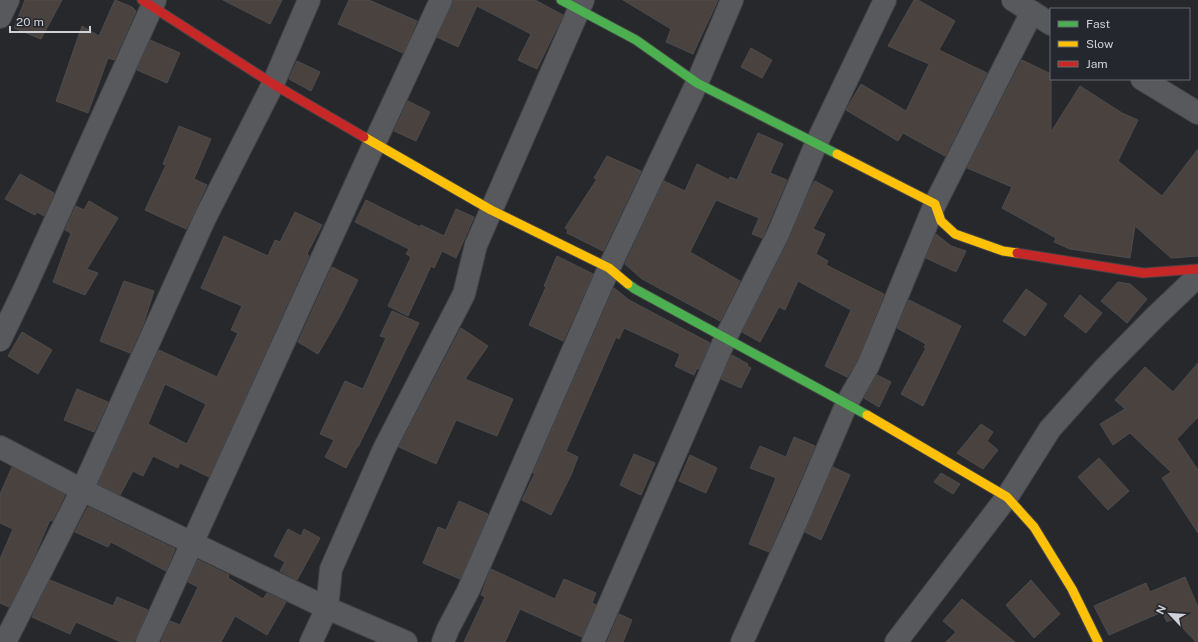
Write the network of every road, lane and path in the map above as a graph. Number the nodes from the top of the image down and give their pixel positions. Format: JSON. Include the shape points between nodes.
{"nodes":[{"id":1,"x":8,"y":0,"type":"edge"},
{"id":2,"x":309,"y":0,"type":"edge"},
{"id":3,"x":441,"y":0,"type":"edge"},
{"id":4,"x":732,"y":0,"type":"edge"},
{"id":5,"x":885,"y":0,"type":"edge"},
{"id":6,"x":1013,"y":0,"type":"edge"},
{"id":7,"x":150,"y":2,"type":"edge"},
{"id":8,"x":574,"y":3,"type":"edge"},
{"id":9,"x":1032,"y":12,"type":"junction"},
{"id":10,"x":0,"y":17,"type":"edge"},
{"id":11,"x":1050,"y":23,"type":"edge"},
{"id":12,"x":1144,"y":80,"type":"edge"},
{"id":13,"x":697,"y":83,"type":"junction"},
{"id":14,"x":273,"y":84,"type":"junction"},
{"id":15,"x":1198,"y":113,"type":"edge"},
{"id":16,"x":375,"y":142,"type":"junction"},
{"id":17,"x":816,"y":144,"type":"junction"},
{"id":18,"x":935,"y":204,"type":"junction"},
{"id":19,"x":491,"y":210,"type":"junction"},
{"id":20,"x":609,"y":268,"type":"junction"},
{"id":21,"x":1198,"y":269,"type":"edge"},
{"id":22,"x":1198,"y":276,"type":"edge"},
{"id":23,"x":726,"y":337,"type":"junction"},
{"id":24,"x":0,"y":340,"type":"edge"},
{"id":25,"x":847,"y":403,"type":"junction"},
{"id":26,"x":0,"y":447,"type":"edge"},
{"id":27,"x":82,"y":490,"type":"junction"},
{"id":28,"x":1007,"y":497,"type":"junction"},
{"id":29,"x":192,"y":543,"type":"junction"},
{"id":30,"x":327,"y":608,"type":"junction"},
{"id":31,"x":5,"y":642,"type":"edge"},
{"id":32,"x":147,"y":642,"type":"edge"},
{"id":33,"x":311,"y":642,"type":"edge"},
{"id":34,"x":406,"y":642,"type":"edge"},
{"id":35,"x":443,"y":642,"type":"edge"},
{"id":36,"x":593,"y":642,"type":"edge"},
{"id":37,"x":742,"y":642,"type":"edge"},
{"id":38,"x":896,"y":642,"type":"edge"},
{"id":39,"x":1098,"y":642,"type":"edge"}],
"edges":[{"from":1,"to":10,"type":"street"},
{"from":2,"to":14,"type":"street"},
{"from":3,"to":16,"type":"street"},
{"from":4,"to":13,"type":"street"},
{"from":5,"to":17,"type":"street"},
{"from":6,"to":9,"type":"street"},
{"from":7,"to":14,"type":"street"},
{"from":7,"to":24,"type":"street"},
{"from":8,"to":13,"type":"street","via":[[636,40]]},
{"from":8,"to":19,"type":"street"},
{"from":9,"to":11,"type":"street"},
{"from":9,"to":18,"type":"street"},
{"from":12,"to":15,"type":"street"},
{"from":13,"to":17,"type":"street"},
{"from":13,"to":20,"type":"street"},
{"from":14,"to":16,"type":"street"},
{"from":14,"to":27,"type":"street","via":[[205,218]]},
{"from":16,"to":19,"type":"street"},
{"from":16,"to":29,"type":"street"},
{"from":17,"to":18,"type":"street"},
{"from":17,"to":23,"type":"street","via":[[778,234]]},
{"from":18,"to":21,"type":"street","via":[[941,221],[955,234],[1003,251],[1143,273]]},
{"from":18,"to":25,"type":"street","via":[[868,366]]},
{"from":19,"to":20,"type":"street"},
{"from":19,"to":30,"type":"street","via":[[476,245],[464,294],[384,449],[331,569]]},
{"from":20,"to":23,"type":"street","via":[[635,289]]},
{"from":20,"to":35,"type":"street","via":[[468,591]]},
{"from":22,"to":28,"type":"street","via":[[1108,365],[1050,429]]},
{"from":23,"to":25,"type":"street"},
{"from":23,"to":36,"type":"street"},
{"from":25,"to":28,"type":"street"},
{"from":25,"to":37,"type":"street"},
{"from":26,"to":27,"type":"street"},
{"from":27,"to":29,"type":"street"},
{"from":27,"to":31,"type":"street"},
{"from":28,"to":38,"type":"street"},
{"from":28,"to":39,"type":"street","via":[[1034,526],[1072,590]]},
{"from":29,"to":30,"type":"street"},
{"from":29,"to":32,"type":"street"},
{"from":30,"to":33,"type":"street"},
{"from":30,"to":34,"type":"street"}]}
